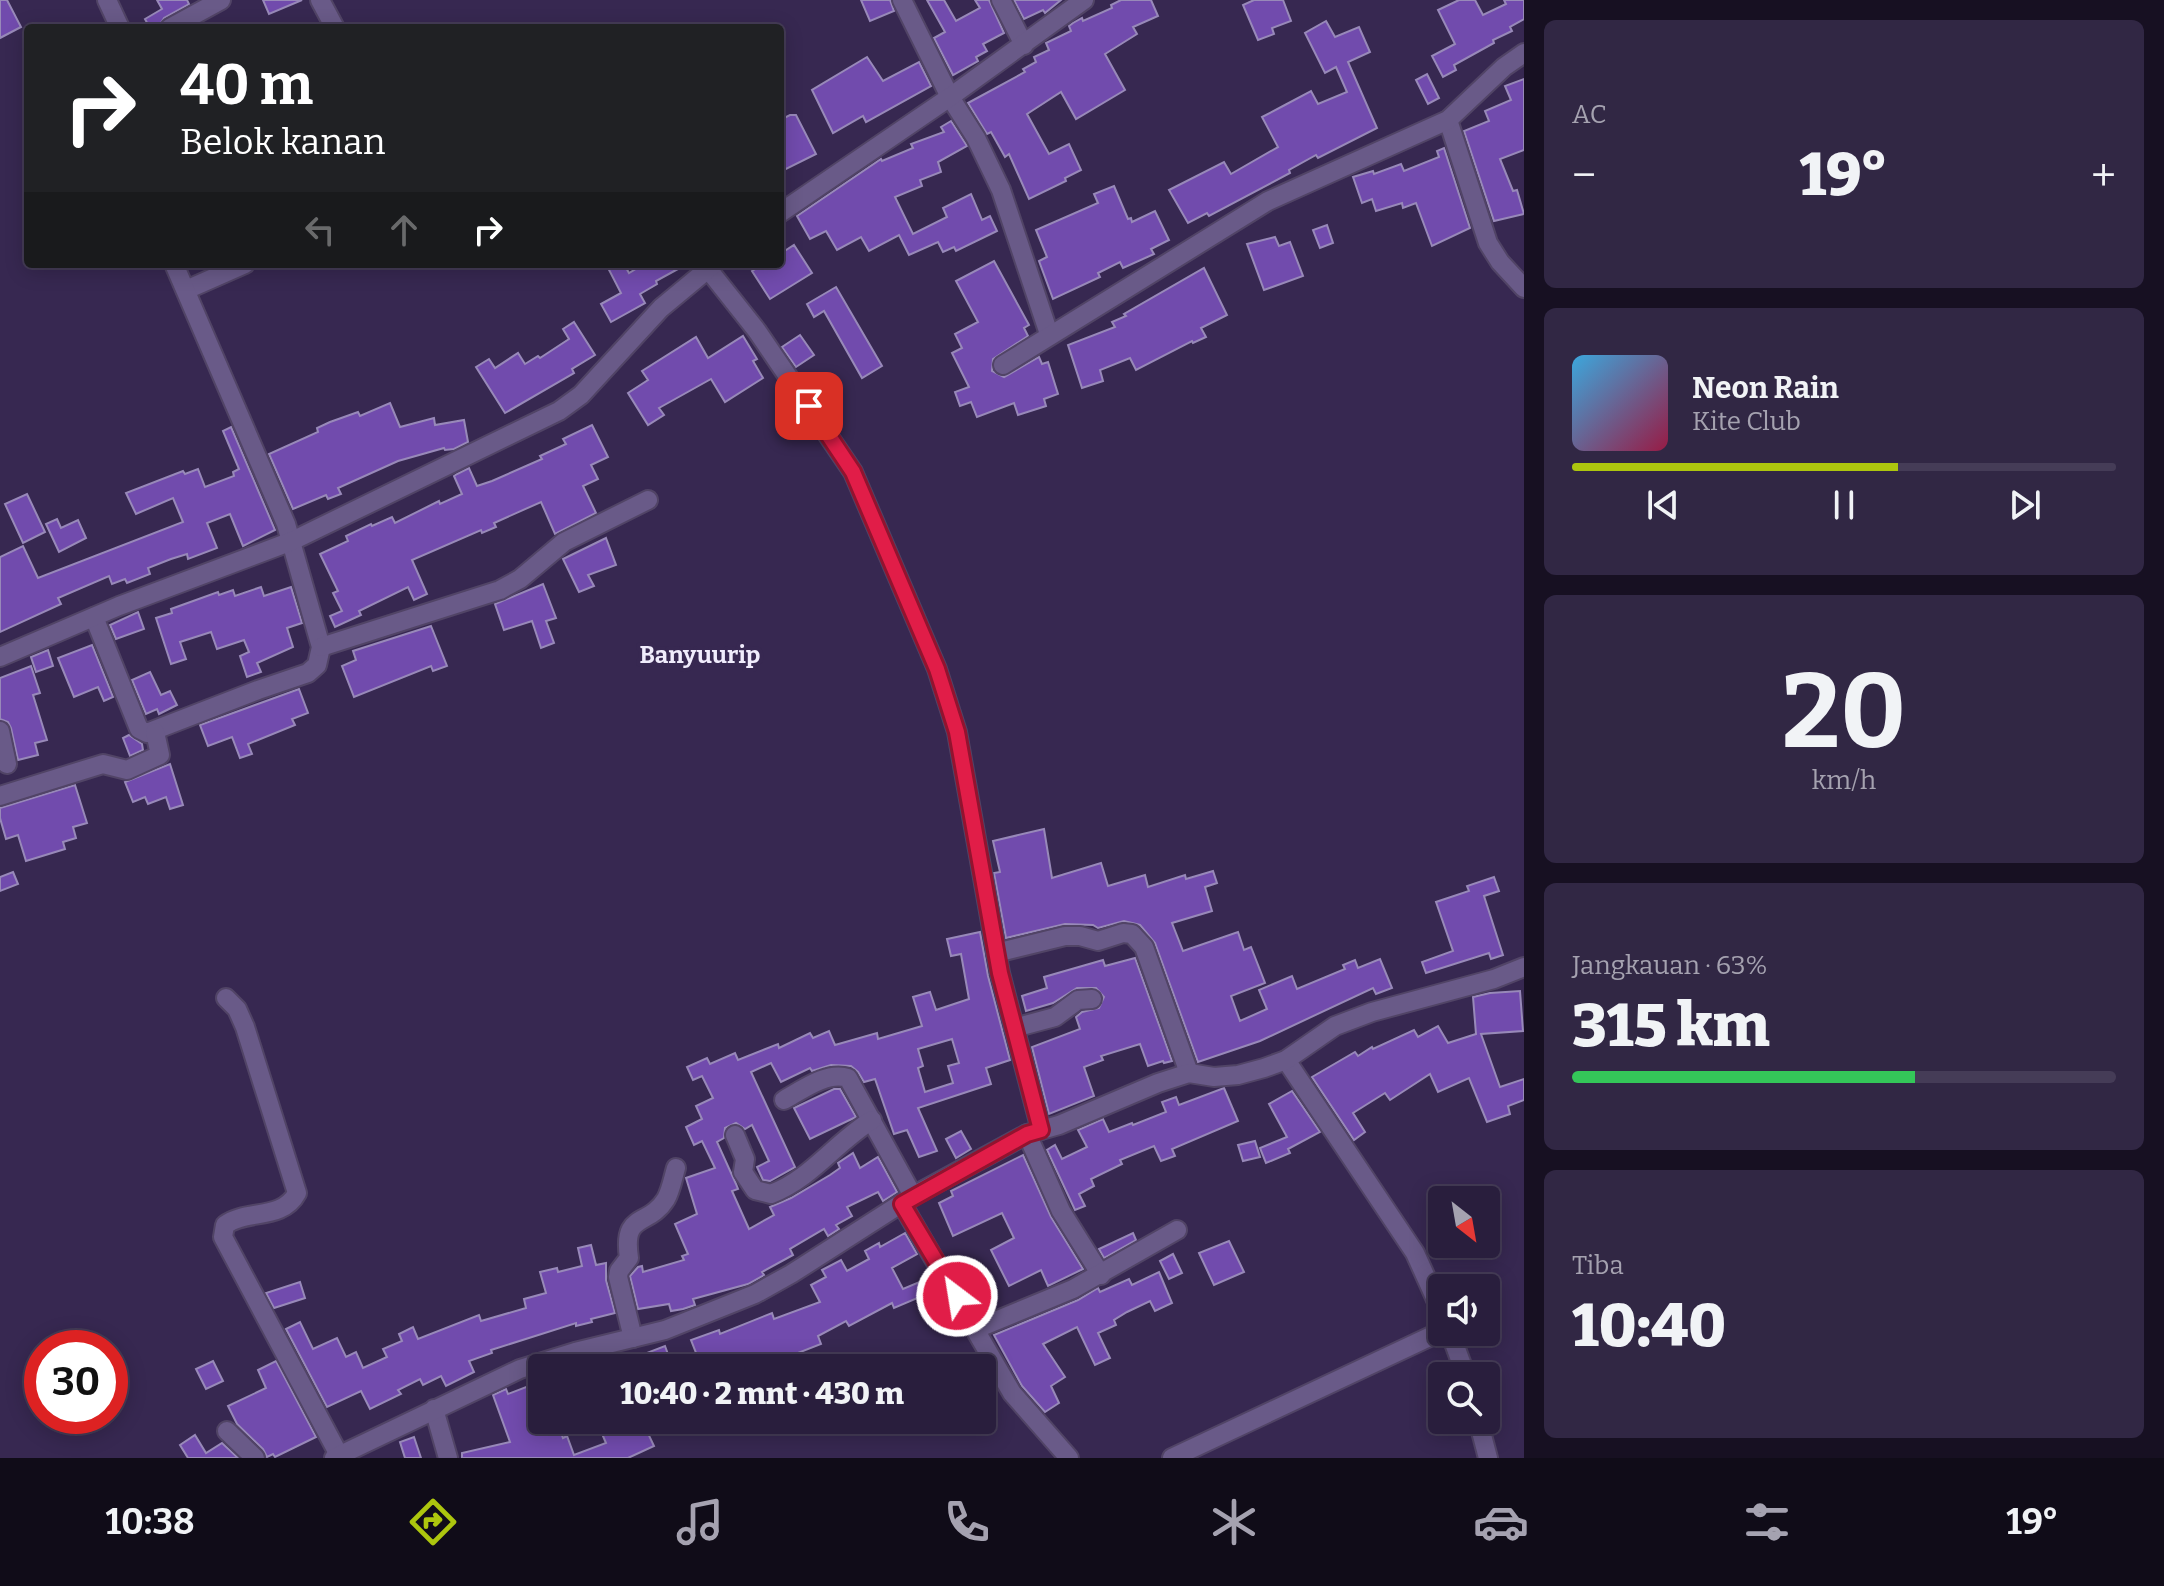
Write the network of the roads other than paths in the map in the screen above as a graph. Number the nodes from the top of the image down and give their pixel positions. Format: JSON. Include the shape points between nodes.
{"nodes":[{"id":1,"x":107,"y":0,"type":"edge"},
{"id":2,"x":221,"y":0,"type":"edge"},
{"id":3,"x":320,"y":0,"type":"edge"},
{"id":4,"x":902,"y":0,"type":"edge"},
{"id":5,"x":1001,"y":0,"type":"edge"},
{"id":6,"x":1084,"y":0,"type":"edge"},
{"id":7,"x":118,"y":24,"type":"edge"},
{"id":8,"x":177,"y":24,"type":"edge"},
{"id":9,"x":333,"y":24,"type":"edge"},
{"id":10,"x":1024,"y":45,"type":"junction"},
{"id":11,"x":1524,"y":53,"type":"edge"},
{"id":12,"x":950,"y":97,"type":"junction"},
{"id":13,"x":1448,"y":120,"type":"junction"},
{"id":14,"x":784,"y":210,"type":"edge"},
{"id":15,"x":176,"y":268,"type":"edge"},
{"id":16,"x":236,"y":268,"type":"edge"},
{"id":17,"x":710,"y":268,"type":"edge"},
{"id":18,"x":712,"y":268,"type":"edge"},
{"id":19,"x":1524,"y":288,"type":"edge"},
{"id":20,"x":186,"y":290,"type":"junction"},
{"id":21,"x":1049,"y":334,"type":"junction"},
{"id":22,"x":1003,"y":365,"type":"dead end"},
{"id":23,"x":648,"y":500,"type":"dead end"},
{"id":24,"x":292,"y":541,"type":"junction"},
{"id":25,"x":94,"y":617,"type":"junction"},
{"id":26,"x":321,"y":647,"type":"junction"},
{"id":27,"x":0,"y":657,"type":"edge"},
{"id":28,"x":0,"y":731,"type":"edge"},
{"id":29,"x":155,"y":732,"type":"junction"},
{"id":30,"x":7,"y":764,"type":"dead end"},
{"id":31,"x":0,"y":796,"type":"edge"},
{"id":32,"x":996,"y":953,"type":"junction"},
{"id":33,"x":1524,"y":967,"type":"edge"},
{"id":34,"x":226,"y":998,"type":"dead end"},
{"id":35,"x":1092,"y":999,"type":"dead end"},
{"id":36,"x":1014,"y":1028,"type":"junction"},
{"id":37,"x":1286,"y":1060,"type":"junction"},
{"id":38,"x":1189,"y":1073,"type":"junction"},
{"id":39,"x":784,"y":1100,"type":"dead end"},
{"id":40,"x":872,"y":1120,"type":"junction"},
{"id":41,"x":1034,"y":1132,"type":"junction"},
{"id":42,"x":735,"y":1135,"type":"dead end"},
{"id":43,"x":676,"y":1168,"type":"dead end"},
{"id":44,"x":907,"y":1200,"type":"junction"},
{"id":45,"x":1177,"y":1230,"type":"dead end"},
{"id":46,"x":1101,"y":1275,"type":"junction"},
{"id":47,"x":1428,"y":1282,"type":"edge"},
{"id":48,"x":976,"y":1329,"type":"junction"},
{"id":49,"x":633,"y":1338,"type":"junction"},
{"id":50,"x":1428,"y":1338,"type":"edge"},
{"id":51,"x":434,"y":1409,"type":"junction"},
{"id":52,"x":227,"y":1431,"type":"dead end"},
{"id":53,"x":1482,"y":1434,"type":"edge"},
{"id":54,"x":337,"y":1457,"type":"edge"},
{"id":55,"x":255,"y":1458,"type":"edge"},
{"id":56,"x":448,"y":1458,"type":"edge"},
{"id":57,"x":1069,"y":1458,"type":"edge"},
{"id":58,"x":1172,"y":1458,"type":"edge"},
{"id":59,"x":1488,"y":1458,"type":"edge"}],
"edges":[{"from":1,"to":7,"type":"street"},
{"from":2,"to":8,"type":"street"},
{"from":3,"to":9,"type":"street"},
{"from":4,"to":12,"type":"street"},
{"from":5,"to":10,"type":"street"},
{"from":6,"to":10,"type":"street"},
{"from":10,"to":12,"type":"street"},
{"from":11,"to":13,"type":"street"},
{"from":12,"to":14,"type":"street"},
{"from":12,"to":21,"type":"street","via":[[1001,190]]},
{"from":13,"to":19,"type":"street","via":[[1488,243]]},
{"from":13,"to":21,"type":"street","via":[[1268,201]]},
{"from":15,"to":20,"type":"street"},
{"from":16,"to":20,"type":"street"},
{"from":17,"to":24,"type":"street","via":[[661,308],[570,404]]},
{"from":18,"to":32,"type":"street","via":[[853,472],[912,607],[957,732]]},
{"from":20,"to":24,"type":"street"},
{"from":21,"to":22,"type":"street"},
{"from":23,"to":26,"type":"street","via":[[564,542],[500,590]]},
{"from":24,"to":25,"type":"street"},
{"from":24,"to":26,"type":"street"},
{"from":25,"to":27,"type":"street"},
{"from":25,"to":29,"type":"street","via":[[139,729]]},
{"from":26,"to":29,"type":"street","via":[[317,665],[308,673]]},
{"from":28,"to":30,"type":"street"},
{"from":29,"to":31,"type":"street","via":[[160,755],[137,767],[103,764]]},
{"from":32,"to":36,"type":"street"},
{"from":32,"to":38,"type":"street","via":[[1065,936],[1098,941],[1132,934],[1144,947]]},
{"from":33,"to":37,"type":"street","via":[[1335,1026]]},
{"from":34,"to":54,"type":"street","via":[[245,1027],[297,1193],[285,1206],[230,1221],[223,1237]]},
{"from":35,"to":36,"type":"street"},
{"from":36,"to":41,"type":"street"},
{"from":37,"to":38,"type":"street","via":[[1238,1075]]},
{"from":37,"to":47,"type":"street","via":[[1415,1253]]},
{"from":38,"to":41,"type":"street"},
{"from":39,"to":40,"type":"street","via":[[843,1076],[854,1085]]},
{"from":40,"to":42,"type":"street","via":[[803,1176],[771,1194],[755,1190],[743,1172],[743,1149]]},
{"from":40,"to":44,"type":"street"},
{"from":41,"to":44,"type":"street"},
{"from":41,"to":46,"type":"street","via":[[1061,1211]]},
{"from":43,"to":49,"type":"street","via":[[667,1197],[632,1227],[627,1239],[629,1258],[618,1277]]},
{"from":44,"to":48,"type":"street"},
{"from":44,"to":49,"type":"street","via":[[755,1294]]},
{"from":45,"to":46,"type":"street"},
{"from":46,"to":48,"type":"street"},
{"from":48,"to":57,"type":"street","via":[[1012,1393]]},
{"from":49,"to":51,"type":"street","via":[[520,1369]]},
{"from":50,"to":58,"type":"street"},
{"from":51,"to":54,"type":"street"},
{"from":51,"to":56,"type":"street"},
{"from":52,"to":55,"type":"street"},
{"from":53,"to":59,"type":"street"}]}
